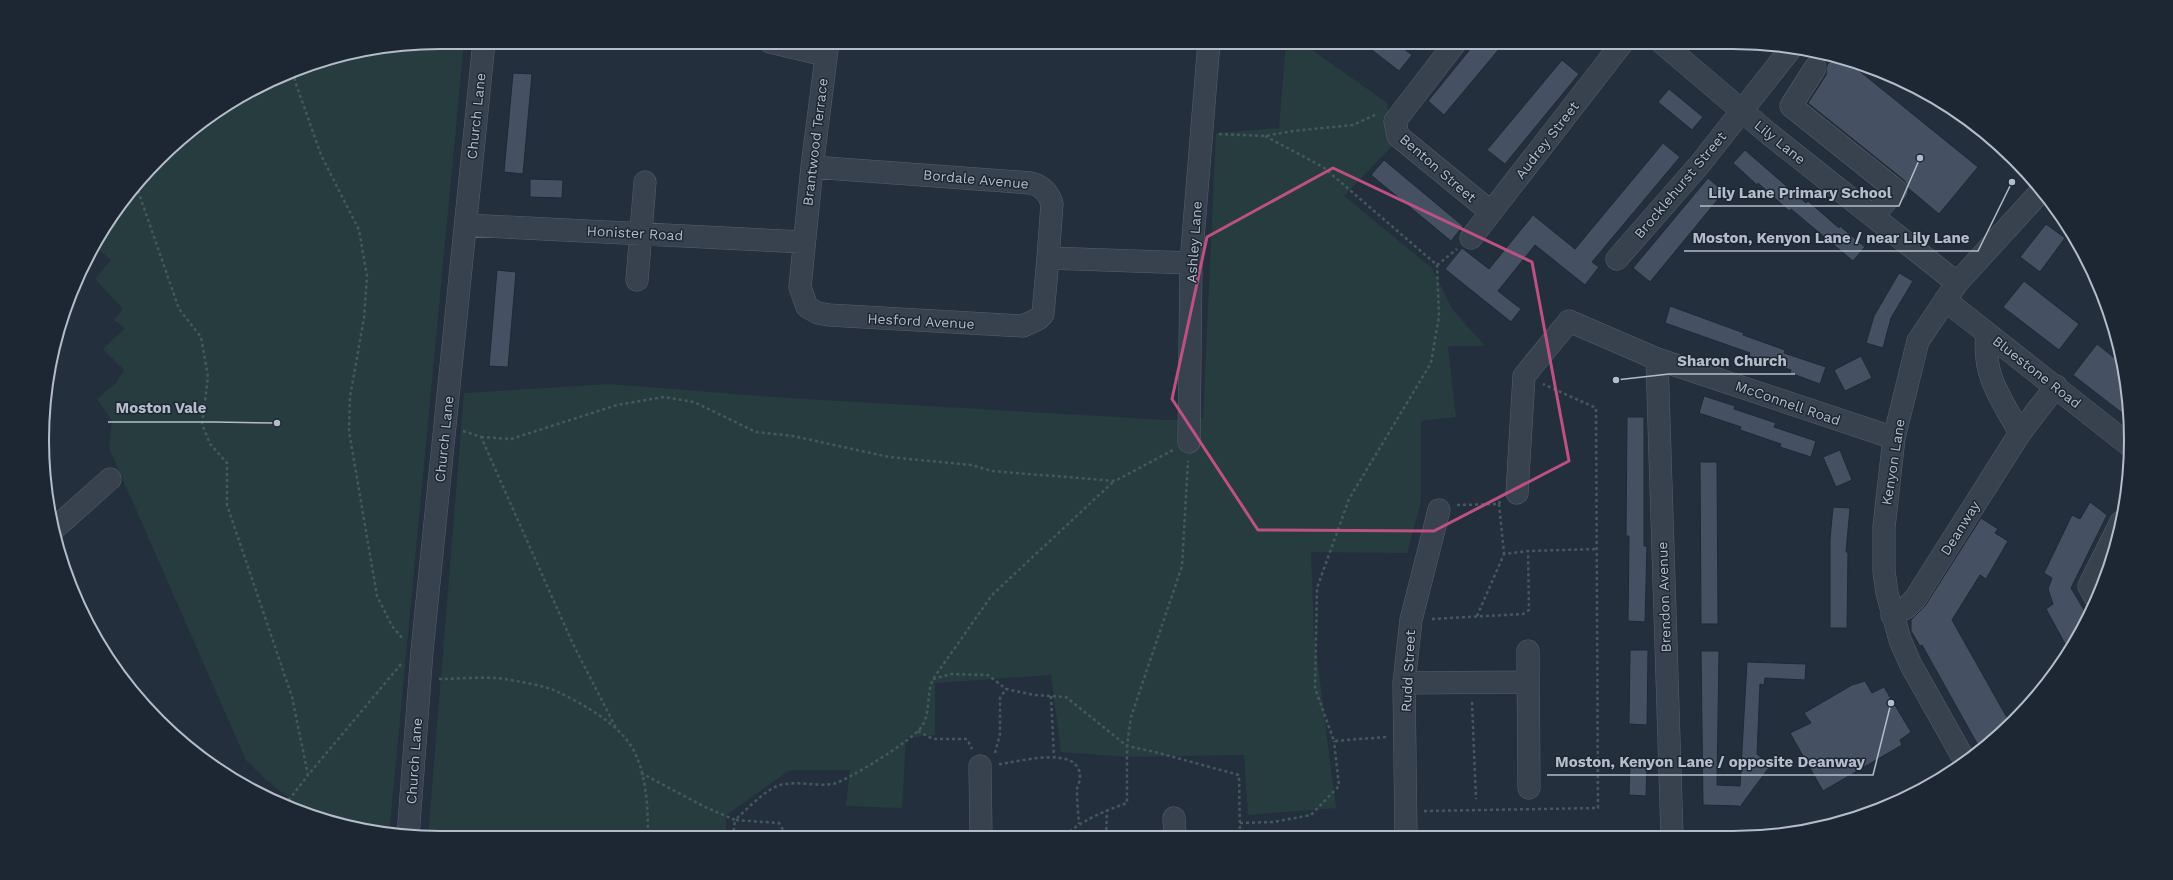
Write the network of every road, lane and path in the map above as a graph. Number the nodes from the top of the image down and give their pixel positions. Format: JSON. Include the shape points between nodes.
{"nodes":[{"id":1,"x":483,"y":49,"type":"edge"},
{"id":2,"x":827,"y":49,"type":"edge"},
{"id":3,"x":1209,"y":49,"type":"edge"},
{"id":4,"x":1444,"y":49,"type":"edge"},
{"id":5,"x":1618,"y":49,"type":"edge"},
{"id":6,"x":1669,"y":49,"type":"edge"},
{"id":7,"x":1788,"y":53,"type":"edge"},
{"id":8,"x":1814,"y":68,"type":"dead end"},
{"id":9,"x":294,"y":77,"type":"edge"},
{"id":10,"x":1742,"y":111,"type":"junction"},
{"id":11,"x":1395,"y":120,"type":"junction"},
{"id":12,"x":1203,"y":134,"type":"junction"},
{"id":13,"x":1265,"y":136,"type":"junction"},
{"id":14,"x":812,"y":167,"type":"junction"},
{"id":15,"x":645,"y":182,"type":"dead end"},
{"id":16,"x":139,"y":191,"type":"edge"},
{"id":17,"x":2040,"y":199,"type":"edge"},
{"id":18,"x":1491,"y":212,"type":"junction"},
{"id":19,"x":1873,"y":216,"type":"junction"},
{"id":20,"x":466,"y":225,"type":"junction"},
{"id":21,"x":641,"y":234,"type":"junction"},
{"id":22,"x":1471,"y":238,"type":"joint"},
{"id":23,"x":804,"y":242,"type":"junction"},
{"id":24,"x":1048,"y":258,"type":"junction"},
{"id":25,"x":1617,"y":259,"type":"dead end"},
{"id":26,"x":1191,"y":263,"type":"junction"},
{"id":27,"x":1437,"y":265,"type":"junction"},
{"id":28,"x":637,"y":280,"type":"dead end"},
{"id":29,"x":1951,"y":292,"type":"junction"},
{"id":30,"x":1987,"y":333,"type":"junction"},
{"id":31,"x":1657,"y":359,"type":"junction"},
{"id":32,"x":1524,"y":376,"type":"junction"},
{"id":33,"x":2056,"y":386,"type":"junction"},
{"id":34,"x":461,"y":430,"type":"dead end"},
{"id":35,"x":2020,"y":433,"type":"junction"},
{"id":36,"x":481,"y":437,"type":"junction"},
{"id":37,"x":1894,"y":438,"type":"junction"},
{"id":38,"x":2124,"y":441,"type":"edge"},
{"id":39,"x":1189,"y":442,"type":"junction"},
{"id":40,"x":110,"y":479,"type":"dead end"},
{"id":41,"x":1114,"y":481,"type":"junction"},
{"id":42,"x":1508,"y":499,"type":"junction"},
{"id":43,"x":1439,"y":510,"type":"joint"},
{"id":44,"x":59,"y":526,"type":"edge"},
{"id":45,"x":2110,"y":544,"type":"edge"},
{"id":46,"x":1597,"y":549,"type":"junction"},
{"id":47,"x":1528,"y":551,"type":"junction"},
{"id":48,"x":1504,"y":554,"type":"junction"},
{"id":49,"x":2093,"y":593,"type":"edge"},
{"id":50,"x":1892,"y":615,"type":"junction"},
{"id":51,"x":1476,"y":616,"type":"junction"},
{"id":52,"x":1411,"y":620,"type":"junction"},
{"id":53,"x":417,"y":650,"type":"junction"},
{"id":54,"x":1528,"y":651,"type":"dead end"},
{"id":55,"x":420,"y":679,"type":"junction"},
{"id":56,"x":933,"y":679,"type":"junction"},
{"id":57,"x":1528,"y":682,"type":"junction"},
{"id":58,"x":1404,"y":683,"type":"junction"},
{"id":59,"x":1472,"y":683,"type":"junction"},
{"id":60,"x":1006,"y":689,"type":"junction"},
{"id":61,"x":1051,"y":696,"type":"junction"},
{"id":62,"x":617,"y":730,"type":"junction"},
{"id":63,"x":918,"y":730,"type":"junction"},
{"id":64,"x":1405,"y":735,"type":"junction"},
{"id":65,"x":1334,"y":740,"type":"junction"},
{"id":66,"x":1127,"y":746,"type":"junction"},
{"id":67,"x":1962,"y":756,"type":"edge"},
{"id":68,"x":1054,"y":757,"type":"junction"},
{"id":69,"x":986,"y":765,"type":"junction"},
{"id":70,"x":641,"y":773,"type":"junction"},
{"id":71,"x":308,"y":775,"type":"junction"},
{"id":72,"x":1529,"y":788,"type":"dead end"},
{"id":73,"x":1476,"y":800,"type":"dead end"},
{"id":74,"x":289,"y":801,"type":"edge"},
{"id":75,"x":1107,"y":810,"type":"junction"},
{"id":76,"x":1406,"y":811,"type":"junction"},
{"id":77,"x":735,"y":820,"type":"junction"},
{"id":78,"x":1240,"y":823,"type":"junction"},
{"id":79,"x":1079,"y":824,"type":"junction"},
{"id":80,"x":408,"y":830,"type":"edge"},
{"id":81,"x":648,"y":831,"type":"edge"},
{"id":82,"x":734,"y":831,"type":"edge"},
{"id":83,"x":784,"y":831,"type":"edge"},
{"id":84,"x":981,"y":831,"type":"edge"},
{"id":85,"x":1070,"y":831,"type":"edge"},
{"id":86,"x":1106,"y":831,"type":"edge"},
{"id":87,"x":1240,"y":831,"type":"edge"},
{"id":88,"x":1406,"y":831,"type":"edge"},
{"id":89,"x":1672,"y":831,"type":"edge"}],
"edges":[{"from":1,"to":20,"type":"street","name":"Church Lane"},
{"from":2,"to":14,"type":"street","name":"Brantwood Terrace"},
{"from":3,"to":12,"type":"street","name":"Ashley Lane"},
{"from":4,"to":11,"type":"street","name":"Benton Street"},
{"from":5,"to":18,"type":"street","name":"Audrey Street"},
{"from":6,"to":10,"type":"street","name":"Lily Lane"},
{"from":7,"to":10,"type":"street","name":"Brocklehurst Street"},
{"from":8,"to":19,"type":"street","via":[[1791,106],[1896,190]]},
{"from":9,"to":53,"type":"path","via":[[321,155],[358,230],[368,276],[364,318],[350,397],[349,431],[377,596],[392,626]]},
{"from":10,"to":19,"type":"street","name":"Lily Lane"},
{"from":10,"to":25,"type":"street","name":"Brocklehurst Street","via":[[1700,164]]},
{"from":11,"to":13,"type":"path","via":[[1382,112],[1353,125]]},
{"from":11,"to":18,"type":"street","name":"Benton Street","via":[[1398,136]]},
{"from":12,"to":13,"type":"path"},
{"from":12,"to":26,"type":"street","name":"Ashley Lane"},
{"from":13,"to":27,"type":"path","via":[[1323,167]]},
{"from":14,"to":23,"type":"street","name":"Brantwood Terrace"},
{"from":14,"to":24,"type":"street","name":"Bordale Avenue","via":[[1039,185],[1050,197],[1052,204]]},
{"from":15,"to":21,"type":"street"},
{"from":16,"to":71,"type":"path","via":[[179,309],[201,337],[208,377],[202,424],[210,444],[226,463],[226,505],[292,697]]},
{"from":17,"to":29,"type":"street","name":"Kenyon Lane"},
{"from":18,"to":22,"type":"street","name":"Audrey Street"},
{"from":19,"to":29,"type":"street","name":"Lily Lane"},
{"from":20,"to":21,"type":"street","name":"Honister Road"},
{"from":20,"to":53,"type":"street","name":"Church Lane"},
{"from":21,"to":23,"type":"street","name":"Honister Road"},
{"from":21,"to":28,"type":"street"},
{"from":22,"to":27,"type":"path"},
{"from":23,"to":24,"type":"street","name":"Hesford Avenue","via":[[800,287],[802,297],[807,307],[829,315],[1023,326],[1043,314]]},
{"from":24,"to":26,"type":"street"},
{"from":26,"to":39,"type":"street","name":"Ashley Lane"},
{"from":27,"to":65,"type":"path","via":[[1439,316],[1431,362],[1349,499],[1317,588],[1314,688]]},
{"from":29,"to":30,"type":"street","name":"Bluestone Road"},
{"from":29,"to":37,"type":"street","name":"Kenyon Lane","via":[[1918,341]]},
{"from":30,"to":33,"type":"street","name":"Bluestone Road"},
{"from":30,"to":35,"type":"street","via":[[1986,359],[1989,375]]},
{"from":31,"to":32,"type":"street","name":"McConnell Road","via":[[1569,321]]},
{"from":31,"to":37,"type":"street","name":"McConnell Road"},
{"from":31,"to":89,"type":"street","name":"Brendon Avenue"},
{"from":32,"to":42,"type":"street"},
{"from":32,"to":46,"type":"path","via":[[1596,408]]},
{"from":33,"to":35,"type":"street","name":"Deanway"},
{"from":33,"to":38,"type":"street","name":"Bluestone Road"},
{"from":34,"to":36,"type":"path"},
{"from":35,"to":50,"type":"street","name":"Deanway","via":[[1915,599],[1906,608]]},
{"from":36,"to":41,"type":"path","via":[[511,439],[617,405],[664,397],[694,402],[756,432],[793,436],[889,458],[971,465],[992,471]]},
{"from":36,"to":62,"type":"path","via":[[572,642]]},
{"from":37,"to":50,"type":"street","name":"Kenyon Lane","via":[[1884,527],[1884,571]]},
{"from":39,"to":41,"type":"path"},
{"from":39,"to":66,"type":"path","via":[[1182,566],[1131,717]]},
{"from":40,"to":44,"type":"street"},
{"from":41,"to":56,"type":"path","via":[[992,595]]},
{"from":42,"to":43,"type":"path"},
{"from":42,"to":48,"type":"path"},
{"from":43,"to":52,"type":"street","name":"Rudd Street"},
{"from":45,"to":49,"type":"street","via":[[2089,586]]},
{"from":46,"to":47,"type":"path"},
{"from":46,"to":76,"type":"path","via":[[1598,808]]},
{"from":47,"to":48,"type":"path"},
{"from":47,"to":51,"type":"path","via":[[1529,610],[1523,614]]},
{"from":48,"to":51,"type":"path"},
{"from":50,"to":67,"type":"street","name":"Kenyon Lane","via":[[1911,665]]},
{"from":51,"to":52,"type":"path"},
{"from":52,"to":58,"type":"street","name":"Rudd Street"},
{"from":53,"to":55,"type":"street","name":"Church Lane"},
{"from":53,"to":71,"type":"path"},
{"from":54,"to":57,"type":"street"},
{"from":55,"to":62,"type":"path","via":[[505,679],[554,691],[592,712]]},
{"from":55,"to":80,"type":"street","name":"Church Lane"},
{"from":56,"to":60,"type":"path","via":[[951,674],[988,675]]},
{"from":56,"to":63,"type":"path","via":[[928,707],[922,727]]},
{"from":57,"to":59,"type":"street"},
{"from":57,"to":72,"type":"street"},
{"from":58,"to":59,"type":"street"},
{"from":58,"to":64,"type":"street","name":"Rudd Street"},
{"from":59,"to":73,"type":"path"},
{"from":60,"to":61,"type":"path"},
{"from":60,"to":69,"type":"path","via":[[1000,698],[1000,734]]},
{"from":61,"to":66,"type":"path","via":[[1066,697]]},
{"from":61,"to":68,"type":"path"},
{"from":62,"to":70,"type":"path","via":[[634,752]]},
{"from":63,"to":69,"type":"path","via":[[933,739],[967,739]]},
{"from":63,"to":77,"type":"path","via":[[869,767],[833,784],[792,783],[775,787]]},
{"from":64,"to":65,"type":"path"},
{"from":64,"to":76,"type":"street","name":"Rudd Street"},
{"from":65,"to":78,"type":"path","via":[[1339,786],[1311,815],[1273,822]]},
{"from":66,"to":75,"type":"path","via":[[1127,802]]},
{"from":66,"to":78,"type":"path","via":[[1239,775]]},
{"from":68,"to":69,"type":"path"},
{"from":68,"to":79,"type":"path","via":[[1065,758],[1077,764],[1080,777],[1077,789]]},
{"from":69,"to":84,"type":"street"},
{"from":70,"to":77,"type":"path"},
{"from":70,"to":81,"type":"path","via":[[648,809]]},
{"from":71,"to":74,"type":"path"},
{"from":75,"to":79,"type":"path"},
{"from":75,"to":86,"type":"path"},
{"from":76,"to":88,"type":"street","name":"Rudd Street"},
{"from":77,"to":82,"type":"path"},
{"from":77,"to":83,"type":"path","via":[[779,823]]},
{"from":78,"to":87,"type":"path"},
{"from":79,"to":85,"type":"path"}]}
